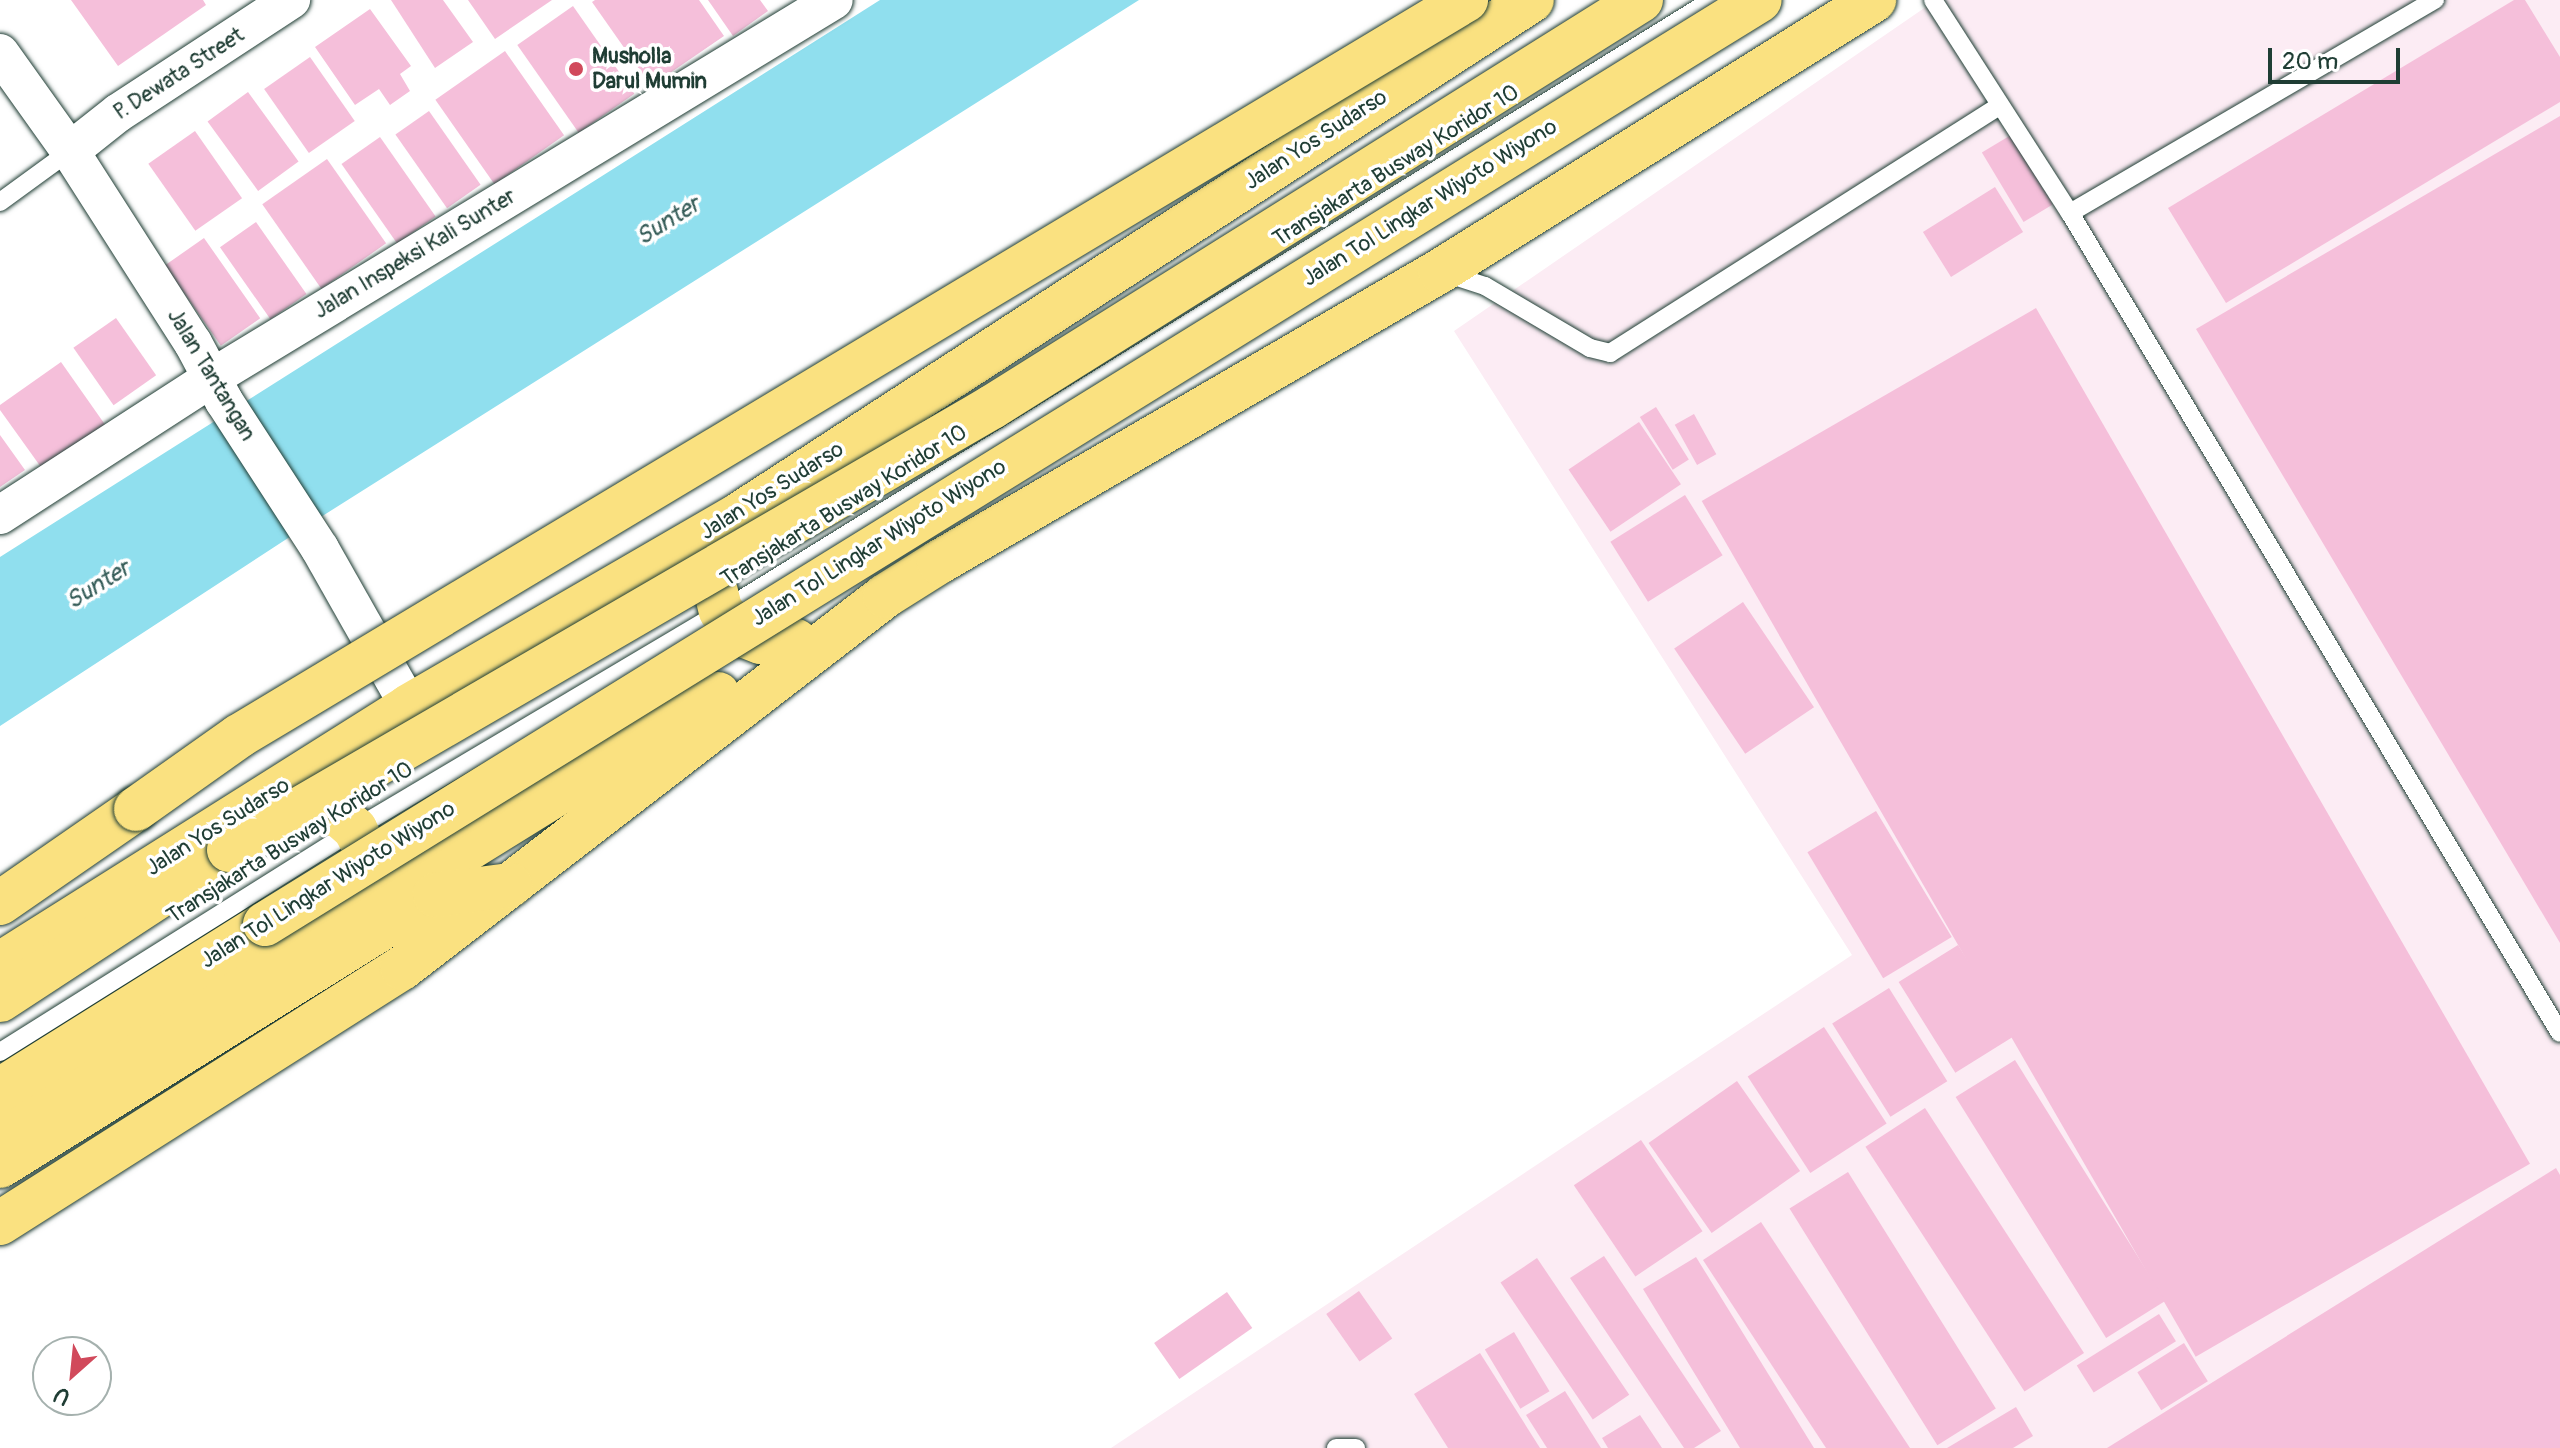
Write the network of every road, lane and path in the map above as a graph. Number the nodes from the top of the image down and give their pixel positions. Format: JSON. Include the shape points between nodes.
{"nodes":[{"id":1,"x":291,"y":0,"type":"edge"},
{"id":2,"x":834,"y":0,"type":"edge"},
{"id":3,"x":1466,"y":0,"type":"edge"},
{"id":4,"x":1532,"y":0,"type":"edge"},
{"id":5,"x":1609,"y":0,"type":"edge"},
{"id":6,"x":1641,"y":0,"type":"edge"},
{"id":7,"x":1712,"y":0,"type":"edge"},
{"id":8,"x":1760,"y":0,"type":"edge"},
{"id":9,"x":1874,"y":0,"type":"edge"},
{"id":10,"x":1933,"y":0,"type":"edge"},
{"id":11,"x":2435,"y":0,"type":"edge"},
{"id":12,"x":0,"y":53,"type":"edge"},
{"id":13,"x":1999,"y":106,"type":"junction"},
{"id":14,"x":70,"y":151,"type":"junction"},
{"id":15,"x":0,"y":202,"type":"edge"},
{"id":16,"x":2070,"y":213,"type":"junction"},
{"id":17,"x":1440,"y":271,"type":"junction"},
{"id":18,"x":219,"y":389,"type":"junction"},
{"id":19,"x":0,"y":515,"type":"edge"},
{"id":20,"x":731,"y":537,"type":"junction"},
{"id":21,"x":885,"y":596,"type":"junction"},
{"id":22,"x":721,"y":611,"type":"junction"},
{"id":23,"x":796,"y":641,"type":"junction"},
{"id":24,"x":409,"y":706,"type":"junction"},
{"id":25,"x":261,"y":822,"type":"junction"},
{"id":26,"x":355,"y":829,"type":"junction"},
{"id":27,"x":510,"y":885,"type":"junction"},
{"id":28,"x":0,"y":903,"type":"edge"},
{"id":29,"x":355,"y":919,"type":"junction"},
{"id":30,"x":0,"y":964,"type":"edge"},
{"id":31,"x":0,"y":990,"type":"edge"},
{"id":32,"x":0,"y":1000,"type":"edge"},
{"id":33,"x":2560,"y":1033,"type":"edge"},
{"id":34,"x":0,"y":1052,"type":"edge"},
{"id":35,"x":0,"y":1090,"type":"edge"},
{"id":36,"x":0,"y":1132,"type":"edge"},
{"id":37,"x":0,"y":1166,"type":"edge"},
{"id":38,"x":0,"y":1223,"type":"edge"},
{"id":39,"x":1336,"y":1448,"type":"edge"},
{"id":40,"x":1356,"y":1448,"type":"edge"}],
"edges":[{"from":1,"to":14,"type":"street","name":"P. Dewata Street","via":[[118,113]]},
{"from":2,"to":18,"type":"street","name":"Jalan Inspeksi Kali Sunter"},
{"from":3,"to":28,"type":"highway","bridge":true,"via":[[239,736]]},
{"from":4,"to":24,"type":"highway","name":"Jalan Yos Sudarso","via":[[740,514]]},
{"from":5,"to":20,"type":"lane","name":"Transjakarta Busway Koridor 10","via":[[944,419]]},
{"from":6,"to":32,"type":"highway","bridge":true,"via":[[992,407],[229,850]]},
{"from":7,"to":22,"type":"lane","name":"Transjakarta Busway Koridor 10"},
{"from":8,"to":35,"type":"highway","name":"Jalan Tol Lingkar Wiyoto Wiyono","bridge":true},
{"from":9,"to":17,"type":"highway"},
{"from":10,"to":13,"type":"lane"},
{"from":11,"to":16,"type":"lane"},
{"from":12,"to":14,"type":"street","name":"Jalan Tantangan"},
{"from":13,"to":16,"type":"lane"},
{"from":13,"to":17,"type":"lane","via":[[1610,353],[1590,348],[1485,286]]},
{"from":14,"to":15,"type":"lane"},
{"from":14,"to":18,"type":"street","name":"Jalan Tantangan"},
{"from":16,"to":33,"type":"lane"},
{"from":17,"to":21,"type":"highway"},
{"from":18,"to":19,"type":"street","name":"Jalan Inspeksi Kali Sunter"},
{"from":18,"to":24,"type":"street","name":"Jalan Tantangan","via":[[320,549]]},
{"from":20,"to":22,"type":"highway","via":[[713,580]]},
{"from":20,"to":25,"type":"lane","name":"Transjakarta Busway Koridor 10"},
{"from":21,"to":23,"type":"highway"},
{"from":21,"to":27,"type":"highway"},
{"from":22,"to":23,"type":"highway","via":[[745,636],[761,642]]},
{"from":22,"to":26,"type":"lane","name":"Transjakarta Busway Koridor 10"},
{"from":23,"to":29,"type":"highway"},
{"from":24,"to":30,"type":"highway","name":"Jalan Yos Sudarso"},
{"from":25,"to":26,"type":"highway","via":[[300,809],[320,810],[340,816]]},
{"from":25,"to":31,"type":"lane","name":"Transjakarta Busway Koridor 10"},
{"from":26,"to":29,"type":"highway","via":[[370,858],[370,889]]},
{"from":26,"to":34,"type":"lane","name":"Transjakarta Busway Koridor 10"},
{"from":27,"to":37,"type":"highway","via":[[435,895]]},
{"from":27,"to":38,"type":"highway","via":[[402,968]]},
{"from":29,"to":36,"type":"highway"},
{"from":39,"to":40,"type":"lane"}]}
